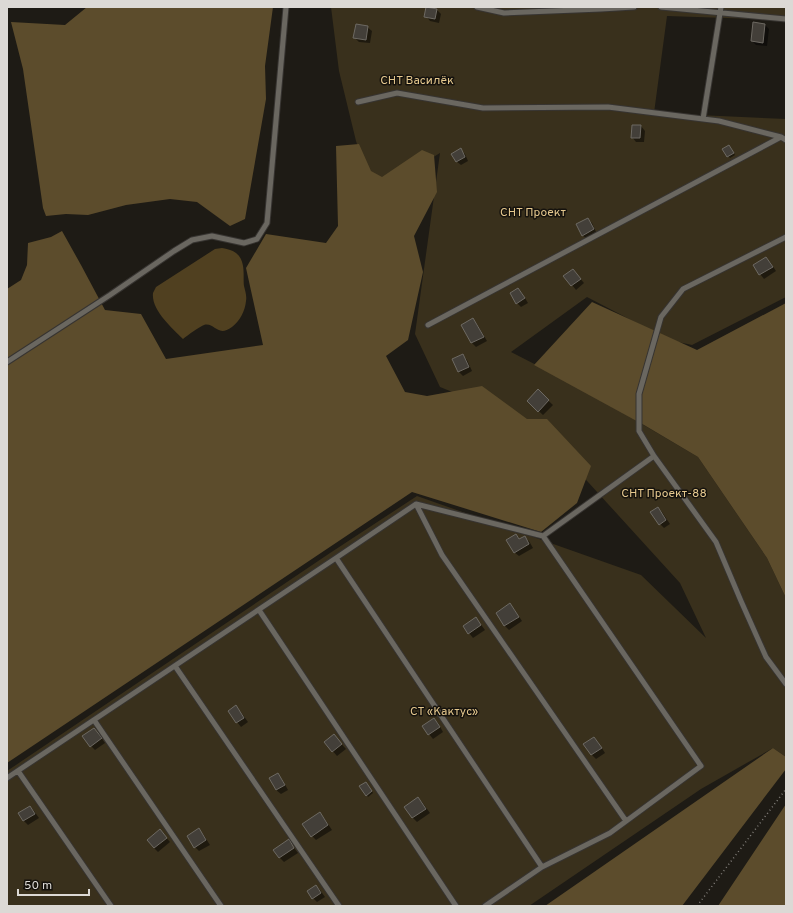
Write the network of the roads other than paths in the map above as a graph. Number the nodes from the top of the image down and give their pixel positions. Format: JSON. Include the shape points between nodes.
{"nodes":[{"id":1,"x":286,"y":7,"type":"edge"},
{"id":2,"x":477,"y":7,"type":"edge"},
{"id":3,"x":634,"y":7,"type":"edge"},
{"id":4,"x":661,"y":7,"type":"edge"},
{"id":5,"x":721,"y":10,"type":"edge"},
{"id":6,"x":786,"y":19,"type":"edge"},
{"id":7,"x":358,"y":102,"type":"dead end"},
{"id":8,"x":703,"y":119,"type":"junction"},
{"id":9,"x":784,"y":139,"type":"edge"},
{"id":10,"x":786,"y":238,"type":"edge"},
{"id":11,"x":428,"y":325,"type":"dead end"},
{"id":12,"x":7,"y":362,"type":"edge"},
{"id":13,"x":654,"y":456,"type":"junction"},
{"id":14,"x":416,"y":504,"type":"junction"},
{"id":15,"x":543,"y":536,"type":"junction"},
{"id":16,"x":336,"y":558,"type":"junction"},
{"id":17,"x":259,"y":610,"type":"junction"},
{"id":18,"x":175,"y":666,"type":"junction"},
{"id":19,"x":786,"y":684,"type":"edge"},
{"id":20,"x":94,"y":720,"type":"junction"},
{"id":21,"x":18,"y":771,"type":"junction"},
{"id":22,"x":7,"y":778,"type":"edge"},
{"id":23,"x":626,"y":821,"type":"junction"},
{"id":24,"x":542,"y":867,"type":"junction"},
{"id":25,"x":111,"y":906,"type":"edge"},
{"id":26,"x":221,"y":906,"type":"edge"},
{"id":27,"x":339,"y":906,"type":"edge"},
{"id":28,"x":456,"y":906,"type":"edge"},
{"id":29,"x":485,"y":906,"type":"edge"}],
"edges":[{"from":1,"to":12,"type":"lane","via":[[268,223],[257,239],[244,243],[212,236],[192,240]]},
{"from":2,"to":3,"type":"lane","via":[[504,13]]},
{"from":4,"to":5,"type":"lane"},
{"from":5,"to":6,"type":"lane"},
{"from":5,"to":8,"type":"lane"},
{"from":7,"to":8,"type":"lane","via":[[397,93],[483,108],[608,107]]},
{"from":8,"to":9,"type":"lane"},
{"from":9,"to":11,"type":"lane"},
{"from":10,"to":13,"type":"lane","via":[[683,289],[661,317],[639,394],[639,431]]},
{"from":13,"to":15,"type":"lane"},
{"from":13,"to":19,"type":"lane","via":[[716,542],[766,657]]},
{"from":14,"to":15,"type":"lane"},
{"from":14,"to":16,"type":"lane"},
{"from":14,"to":23,"type":"lane","via":[[442,555]]},
{"from":15,"to":23,"type":"lane","via":[[701,766]]},
{"from":16,"to":17,"type":"lane"},
{"from":16,"to":24,"type":"lane"},
{"from":17,"to":18,"type":"lane"},
{"from":17,"to":28,"type":"lane"},
{"from":18,"to":20,"type":"lane"},
{"from":18,"to":27,"type":"lane"},
{"from":20,"to":21,"type":"lane"},
{"from":20,"to":26,"type":"lane"},
{"from":21,"to":22,"type":"lane"},
{"from":21,"to":25,"type":"lane"},
{"from":23,"to":24,"type":"lane","via":[[610,834]]},
{"from":24,"to":29,"type":"lane"}]}
